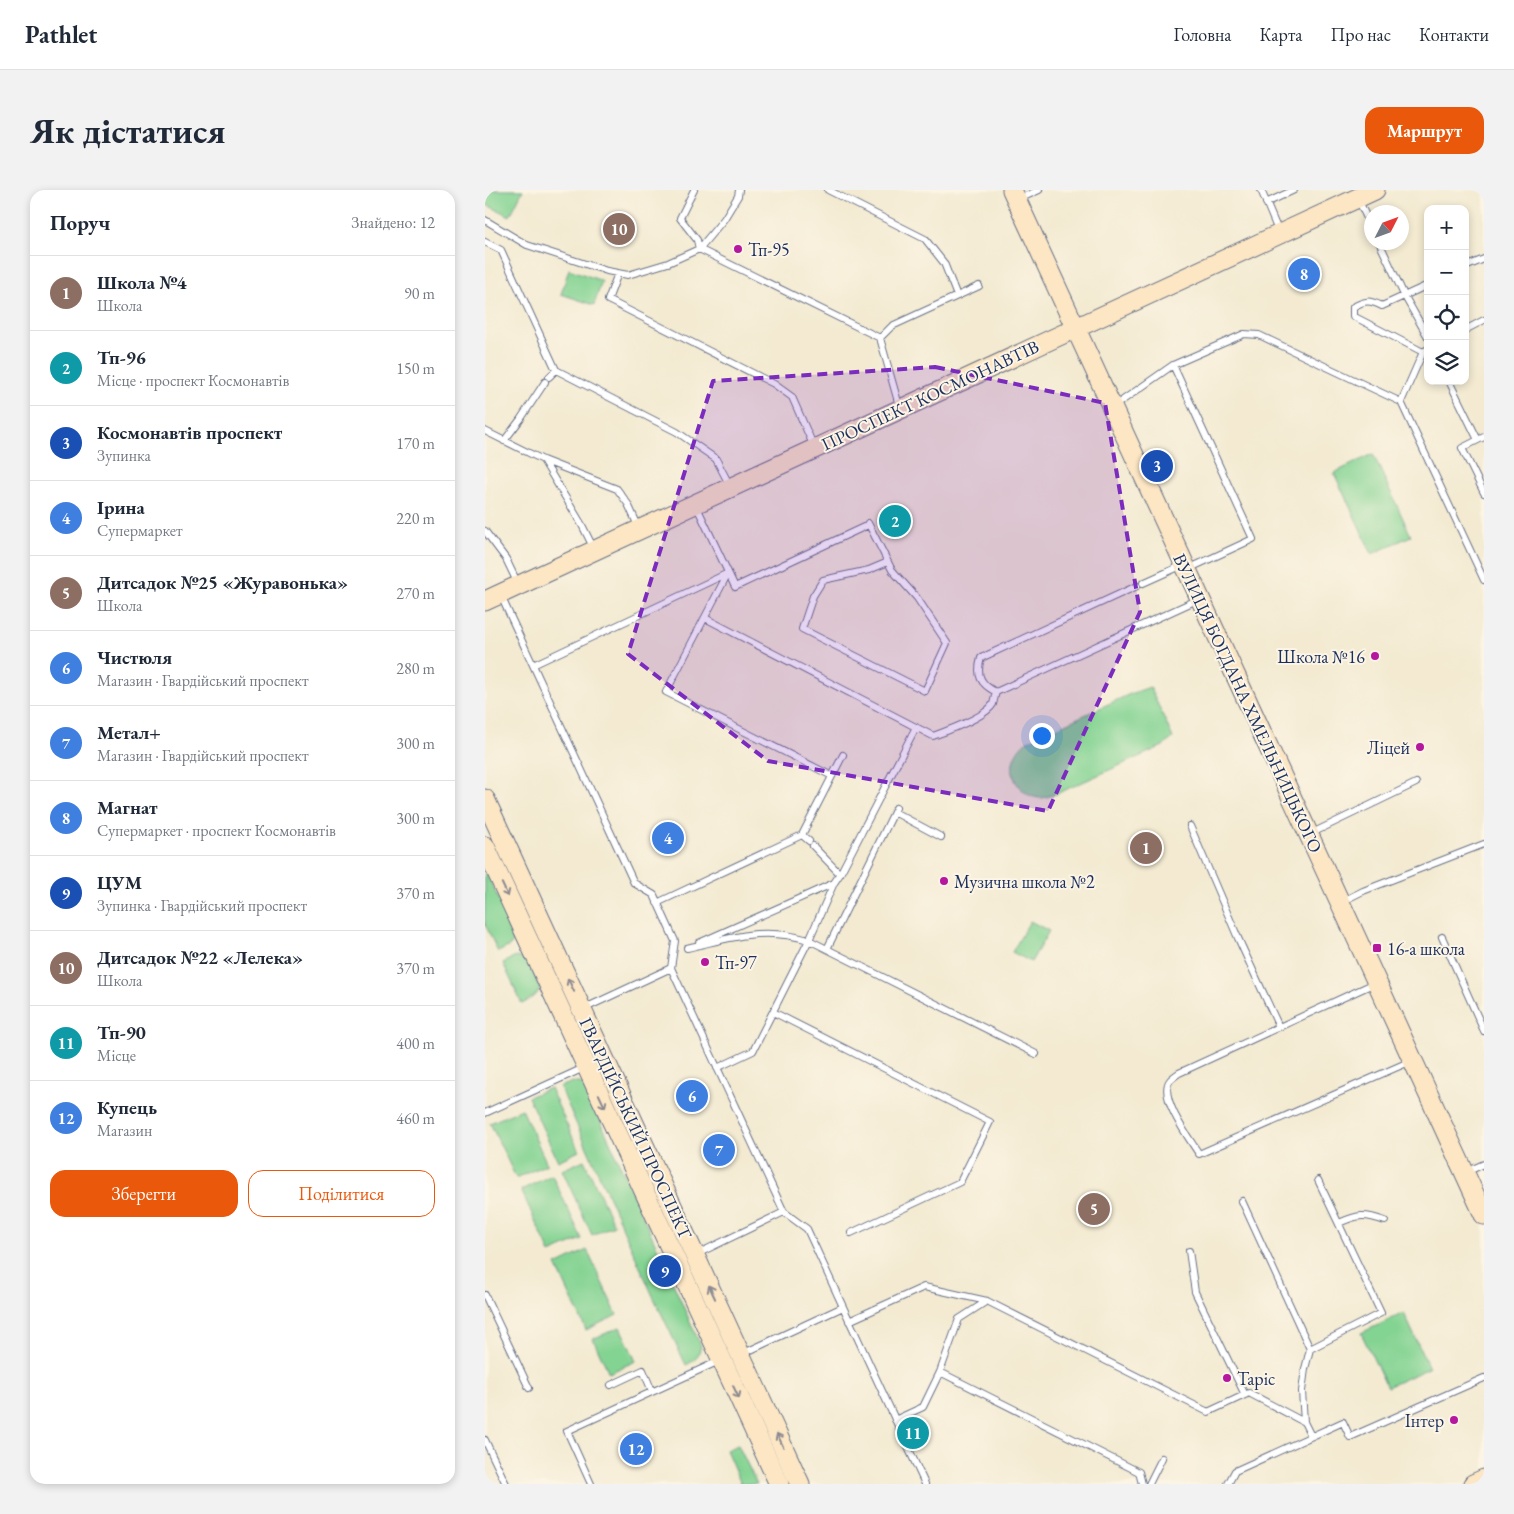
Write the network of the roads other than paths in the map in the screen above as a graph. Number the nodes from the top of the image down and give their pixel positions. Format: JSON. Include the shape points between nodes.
{"nodes":[{"id":1,"x":694,"y":190,"type":"edge"},
{"id":2,"x":739,"y":190,"type":"edge"},
{"id":3,"x":828,"y":190,"type":"edge"},
{"id":4,"x":1039,"y":190,"type":"edge"},
{"id":5,"x":1261,"y":190,"type":"edge"},
{"id":6,"x":1294,"y":190,"type":"edge"},
{"id":7,"x":1367,"y":194,"type":"edge"},
{"id":8,"x":1014,"y":195,"type":"edge"},
{"id":9,"x":1266,"y":203,"type":"junction"},
{"id":10,"x":485,"y":220,"type":"edge"},
{"id":11,"x":1279,"y":234,"type":"junction"},
{"id":12,"x":485,"y":242,"type":"edge"},
{"id":13,"x":699,"y":249,"type":"junction"},
{"id":14,"x":1383,"y":250,"type":"edge"},
{"id":15,"x":1484,"y":259,"type":"edge"},
{"id":16,"x":1469,"y":265,"type":"edge"},
{"id":17,"x":618,"y":273,"type":"junction"},
{"id":18,"x":979,"y":286,"type":"dead end"},
{"id":19,"x":1424,"y":287,"type":"edge"},
{"id":20,"x":1405,"y":295,"type":"junction"},
{"id":21,"x":957,"y":296,"type":"junction"},
{"id":22,"x":1484,"y":320,"type":"edge"},
{"id":23,"x":1075,"y":328,"type":"junction"},
{"id":24,"x":1469,"y":328,"type":"edge"},
{"id":25,"x":1424,"y":330,"type":"edge"},
{"id":26,"x":879,"y":338,"type":"junction"},
{"id":27,"x":1424,"y":351,"type":"edge"},
{"id":28,"x":1424,"y":353,"type":"edge"},
{"id":29,"x":1173,"y":365,"type":"junction"},
{"id":30,"x":556,"y":370,"type":"junction"},
{"id":31,"x":1451,"y":385,"type":"edge"},
{"id":32,"x":1401,"y":402,"type":"junction"},
{"id":33,"x":1112,"y":408,"type":"junction"},
{"id":34,"x":900,"y":409,"type":"junction"},
{"id":35,"x":485,"y":431,"type":"edge"},
{"id":36,"x":1481,"y":438,"type":"edge"},
{"id":37,"x":504,"y":441,"type":"junction"},
{"id":38,"x":815,"y":448,"type":"junction"},
{"id":39,"x":543,"y":460,"type":"junction"},
{"id":40,"x":731,"y":488,"type":"junction"},
{"id":41,"x":1484,"y":493,"type":"edge"},
{"id":42,"x":696,"y":504,"type":"junction"},
{"id":43,"x":640,"y":530,"type":"junction"},
{"id":44,"x":485,"y":531,"type":"edge"},
{"id":45,"x":594,"y":550,"type":"junction"},
{"id":46,"x":888,"y":562,"type":"junction"},
{"id":47,"x":1185,"y":567,"type":"junction"},
{"id":48,"x":728,"y":574,"type":"junction"},
{"id":49,"x":1484,"y":580,"type":"edge"},
{"id":50,"x":519,"y":586,"type":"junction"},
{"id":51,"x":492,"y":598,"type":"edge"},
{"id":52,"x":1200,"y":598,"type":"junction"},
{"id":53,"x":705,"y":618,"type":"junction"},
{"id":54,"x":533,"y":665,"type":"junction"},
{"id":55,"x":996,"y":692,"type":"junction"},
{"id":56,"x":916,"y":727,"type":"junction"},
{"id":57,"x":843,"y":755,"type":"dead end"},
{"id":58,"x":832,"y":776,"type":"junction"},
{"id":59,"x":1416,"y":783,"type":"dead end"},
{"id":60,"x":485,"y":799,"type":"edge"},
{"id":61,"x":1189,"y":826,"type":"dead end"},
{"id":62,"x":1309,"y":834,"type":"junction"},
{"id":63,"x":802,"y":835,"type":"junction"},
{"id":64,"x":941,"y":836,"type":"dead end"},
{"id":65,"x":1484,"y":844,"type":"edge"},
{"id":66,"x":485,"y":846,"type":"edge"},
{"id":67,"x":840,"y":874,"type":"junction"},
{"id":68,"x":833,"y":883,"type":"junction"},
{"id":69,"x":1340,"y":902,"type":"junction"},
{"id":70,"x":657,"y":903,"type":"junction"},
{"id":71,"x":1442,"y":937,"type":"dead end"},
{"id":72,"x":809,"y":940,"type":"junction"},
{"id":73,"x":687,"y":948,"type":"junction"},
{"id":74,"x":827,"y":949,"type":"junction"},
{"id":75,"x":673,"y":954,"type":"junction"},
{"id":76,"x":671,"y":968,"type":"junction"},
{"id":77,"x":1377,"y":982,"type":"junction"},
{"id":78,"x":582,"y":1010,"type":"junction"},
{"id":79,"x":773,"y":1012,"type":"junction"},
{"id":80,"x":1279,"y":1027,"type":"junction"},
{"id":81,"x":1484,"y":1031,"type":"edge"},
{"id":82,"x":1036,"y":1054,"type":"dead end"},
{"id":83,"x":1412,"y":1060,"type":"junction"},
{"id":84,"x":587,"y":1067,"type":"junction"},
{"id":85,"x":717,"y":1068,"type":"junction"},
{"id":86,"x":485,"y":1113,"type":"edge"},
{"id":87,"x":636,"y":1128,"type":"junction"},
{"id":88,"x":619,"y":1136,"type":"junction"},
{"id":89,"x":1484,"y":1164,"type":"edge"},
{"id":90,"x":1464,"y":1173,"type":"junction"},
{"id":91,"x":1318,"y":1180,"type":"dead end"},
{"id":92,"x":1242,"y":1201,"type":"dead end"},
{"id":93,"x":784,"y":1212,"type":"junction"},
{"id":94,"x":1484,"y":1215,"type":"edge"},
{"id":95,"x":1385,"y":1221,"type":"dead end"},
{"id":96,"x":1339,"y":1223,"type":"junction"},
{"id":97,"x":851,"y":1233,"type":"dead end"},
{"id":98,"x":1189,"y":1251,"type":"dead end"},
{"id":99,"x":695,"y":1255,"type":"junction"},
{"id":100,"x":485,"y":1295,"type":"edge"},
{"id":101,"x":987,"y":1301,"type":"junction"},
{"id":102,"x":843,"y":1308,"type":"junction"},
{"id":103,"x":849,"y":1321,"type":"junction"},
{"id":104,"x":1311,"y":1349,"type":"junction"},
{"id":105,"x":741,"y":1355,"type":"junction"},
{"id":106,"x":721,"y":1360,"type":"junction"},
{"id":107,"x":940,"y":1372,"type":"junction"},
{"id":108,"x":1484,"y":1378,"type":"edge"},
{"id":109,"x":611,"y":1385,"type":"dead end"},
{"id":110,"x":529,"y":1388,"type":"dead end"},
{"id":111,"x":652,"y":1392,"type":"junction"},
{"id":112,"x":1245,"y":1395,"type":"junction"},
{"id":113,"x":895,"y":1420,"type":"junction"},
{"id":114,"x":1304,"y":1422,"type":"junction"},
{"id":115,"x":1311,"y":1436,"type":"junction"},
{"id":116,"x":485,"y":1440,"type":"edge"},
{"id":117,"x":1162,"y":1458,"type":"dead end"},
{"id":118,"x":1484,"y":1479,"type":"edge"},
{"id":119,"x":506,"y":1484,"type":"edge"},
{"id":120,"x":591,"y":1484,"type":"edge"},
{"id":121,"x":779,"y":1484,"type":"edge"},
{"id":122,"x":800,"y":1484,"type":"edge"},
{"id":123,"x":925,"y":1484,"type":"edge"},
{"id":124,"x":1142,"y":1484,"type":"edge"},
{"id":125,"x":1149,"y":1484,"type":"edge"},
{"id":126,"x":1228,"y":1484,"type":"edge"},
{"id":127,"x":1473,"y":1484,"type":"edge"}],
"edges":[{"from":1,"to":13,"type":"lane","via":[[680,218],[697,240]]},
{"from":2,"to":13,"type":"lane","via":[[723,219]]},
{"from":3,"to":21,"type":"lane","via":[[925,239],[944,263]]},
{"from":4,"to":8,"type":"lane"},
{"from":5,"to":9,"type":"lane"},
{"from":6,"to":9,"type":"lane"},
{"from":7,"to":11,"type":"main road","name":"ПРОСПЕКТ КОСМОНАВТІВ"},
{"from":8,"to":23,"type":"main road","name":"ВУЛИЦЯ БОГДАНА ХМЕЛЬНИЦЬКОГО"},
{"from":9,"to":11,"type":"lane"},
{"from":10,"to":17,"type":"lane","via":[[527,245]]},
{"from":11,"to":23,"type":"main road","name":"ПРОСПЕКТ КОСМОНАВТІВ"},
{"from":12,"to":30,"type":"lane","via":[[501,250]]},
{"from":13,"to":17,"type":"lane","via":[[628,276]]},
{"from":13,"to":26,"type":"lane"},
{"from":14,"to":20,"type":"lane"},
{"from":15,"to":16,"type":"lane"},
{"from":17,"to":38,"type":"lane","via":[[609,300],[774,384],[792,397]]},
{"from":18,"to":21,"type":"lane"},
{"from":19,"to":20,"type":"lane"},
{"from":20,"to":25,"type":"lane"},
{"from":20,"to":27,"type":"lane","via":[[1382,306],[1364,301],[1353,307],[1353,316]]},
{"from":21,"to":26,"type":"lane","via":[[892,326]]},
{"from":22,"to":24,"type":"lane"},
{"from":23,"to":33,"type":"main road","name":"ВУЛИЦЯ БОГДАНА ХМЕЛЬНИЦЬКОГО"},
{"from":23,"to":34,"type":"main road","name":"ПРОСПЕКТ КОСМОНАВТІВ"},
{"from":26,"to":34,"type":"lane"},
{"from":28,"to":32,"type":"lane"},
{"from":29,"to":32,"type":"lane","via":[[1244,334],[1259,334]]},
{"from":29,"to":33,"type":"lane"},
{"from":29,"to":47,"type":"lane","via":[[1253,539]]},
{"from":30,"to":37,"type":"lane"},
{"from":30,"to":40,"type":"lane","via":[[677,432],[716,459]]},
{"from":31,"to":36,"type":"lane"},
{"from":32,"to":49,"type":"lane"},
{"from":33,"to":47,"type":"main road","name":"ВУЛИЦЯ БОГДАНА ХМЕЛЬНИЦЬКОГО"},
{"from":34,"to":38,"type":"main road","name":"ПРОСПЕКТ КОСМОНАВТІВ"},
{"from":35,"to":37,"type":"lane"},
{"from":36,"to":41,"type":"lane","via":[[1463,448]]},
{"from":37,"to":39,"type":"lane"},
{"from":38,"to":40,"type":"main road","name":"ПРОСПЕКТ КОСМОНАВТІВ"},
{"from":39,"to":43,"type":"lane","via":[[617,489]]},
{"from":39,"to":45,"type":"lane"},
{"from":40,"to":42,"type":"main road","name":"ПРОСПЕКТ КОСМОНАВТІВ"},
{"from":42,"to":43,"type":"main road","name":"ПРОСПЕКТ КОСМОНАВТІВ"},
{"from":42,"to":48,"type":"lane"},
{"from":43,"to":45,"type":"main road","name":"ПРОСПЕКТ КОСМОНАВТІВ"},
{"from":44,"to":50,"type":"lane","via":[[507,559]]},
{"from":45,"to":50,"type":"main road","name":"ПРОСПЕКТ КОСМОНАВТІВ"},
{"from":46,"to":46,"type":"lane","via":[[869,570],[823,580],[813,596],[802,629],[925,691],[947,644],[917,598],[891,570]]},
{"from":46,"to":48,"type":"lane","via":[[868,523],[735,587]]},
{"from":47,"to":52,"type":"main road","name":"ВУЛИЦЯ БОГДАНА ХМЕЛЬНИЦЬКОГО"},
{"from":47,"to":55,"type":"lane","via":[[981,658],[979,674],[988,688]]},
{"from":48,"to":53,"type":"lane"},
{"from":48,"to":54,"type":"lane"},
{"from":50,"to":51,"type":"main road","name":"ПРОСПЕКТ КОСМОНАВТІВ"},
{"from":51,"to":54,"type":"lane"},
{"from":52,"to":55,"type":"lane"},
{"from":52,"to":62,"type":"main road","name":"ВУЛИЦЯ БОГДАНА ХМЕЛЬНИЦЬКОГО"},
{"from":53,"to":56,"type":"lane"},
{"from":53,"to":58,"type":"lane","via":[[666,692]]},
{"from":54,"to":70,"type":"lane","via":[[634,883],[654,895]]},
{"from":55,"to":56,"type":"lane","via":[[993,705],[966,723],[933,736]]},
{"from":56,"to":67,"type":"lane"},
{"from":57,"to":58,"type":"lane"},
{"from":58,"to":63,"type":"lane"},
{"from":59,"to":62,"type":"lane"},
{"from":78,"to":60,"type":"main road","name":"ГВАРДІЙСЬКИЙ ПРОСПЕКТ","one_way":true},
{"from":61,"to":80,"type":"lane"},
{"from":62,"to":69,"type":"main road","name":"ВУЛИЦЯ БОГДАНА ХМЕЛЬНИЦЬКОГО"},
{"from":63,"to":67,"type":"lane"},
{"from":63,"to":70,"type":"lane"},
{"from":64,"to":74,"type":"lane","via":[[895,810]]},
{"from":65,"to":69,"type":"lane"},
{"from":66,"to":84,"type":"main road","name":"ГВАРДІЙСЬКИЙ ПРОСПЕКТ","one_way":true},
{"from":67,"to":68,"type":"lane"},
{"from":68,"to":72,"type":"lane"},
{"from":68,"to":73,"type":"lane"},
{"from":69,"to":77,"type":"main road","name":"ВУЛИЦЯ БОГДАНА ХМЕЛЬНИЦЬКОГО"},
{"from":70,"to":75,"type":"lane","via":[[675,941]]},
{"from":71,"to":81,"type":"lane"},
{"from":72,"to":73,"type":"lane","via":[[764,933],[730,937]]},
{"from":72,"to":74,"type":"lane"},
{"from":72,"to":79,"type":"lane"},
{"from":73,"to":75,"type":"lane"},
{"from":74,"to":82,"type":"lane"},
{"from":75,"to":76,"type":"lane"},
{"from":76,"to":78,"type":"lane"},
{"from":76,"to":85,"type":"lane"},
{"from":77,"to":80,"type":"lane"},
{"from":77,"to":83,"type":"main road","name":"ВУЛИЦЯ БОГДАНА ХМЕЛЬНИЦЬКОГО"},
{"from":78,"to":87,"type":"main road","name":"ГВАРДІЙСЬКИЙ ПРОСПЕКТ"},
{"from":79,"to":85,"type":"lane","via":[[753,1051]]},
{"from":79,"to":97,"type":"lane","via":[[990,1122],[961,1182]]},
{"from":80,"to":83,"type":"lane","via":[[1179,1073],[1168,1082],[1166,1094],[1181,1128],[1199,1154]]},
{"from":83,"to":90,"type":"main road","name":"ВУЛИЦЯ БОГДАНА ХМЕЛЬНИЦЬКОГО"},
{"from":84,"to":86,"type":"lane"},
{"from":84,"to":88,"type":"main road","name":"ГВАРДІЙСЬКИЙ ПРОСПЕКТ","one_way":true},
{"from":85,"to":93,"type":"lane"},
{"from":87,"to":88,"type":"main road"},
{"from":87,"to":99,"type":"main road","name":"ГВАРДІЙСЬКИЙ ПРОСПЕКТ"},
{"from":88,"to":106,"type":"main road","name":"ГВАРДІЙСЬКИЙ ПРОСПЕКТ"},
{"from":89,"to":90,"type":"lane"},
{"from":90,"to":94,"type":"main road","name":"ВУЛИЦЯ БОГДАНА ХМЕЛЬНИЦЬКОГО"},
{"from":91,"to":96,"type":"lane"},
{"from":92,"to":104,"type":"lane"},
{"from":93,"to":99,"type":"lane"},
{"from":93,"to":102,"type":"lane","via":[[806,1227]]},
{"from":95,"to":96,"type":"lane","via":[[1370,1216],[1353,1217]]},
{"from":96,"to":104,"type":"lane","via":[[1381,1313]]},
{"from":98,"to":112,"type":"lane","via":[[1195,1292]]},
{"from":105,"to":99,"type":"main road","name":"ГВАРДІЙСЬКИЙ ПРОСПЕКТ","one_way":true},
{"from":100,"to":110,"type":"lane"},
{"from":101,"to":103,"type":"lane","via":[[924,1286]]},
{"from":101,"to":107,"type":"lane","via":[[959,1320]]},
{"from":101,"to":112,"type":"lane","via":[[1208,1412]]},
{"from":102,"to":103,"type":"lane"},
{"from":102,"to":105,"type":"lane"},
{"from":103,"to":113,"type":"lane"},
{"from":104,"to":114,"type":"lane","via":[[1302,1391]]},
{"from":122,"to":105,"type":"main road","name":"ГВАРДІЙСЬКИЙ ПРОСПЕКТ","one_way":true},
{"from":106,"to":111,"type":"lane"},
{"from":106,"to":121,"type":"main road","name":"ГВАРДІЙСЬКИЙ ПРОСПЕКТ","one_way":true},
{"from":107,"to":113,"type":"lane","via":[[923,1408]]},
{"from":107,"to":124,"type":"lane","via":[[1139,1472]]},
{"from":108,"to":115,"type":"lane","via":[[1350,1437],[1343,1422]]},
{"from":109,"to":111,"type":"lane","via":[[643,1370]]},
{"from":111,"to":120,"type":"lane","via":[[567,1431]]},
{"from":112,"to":114,"type":"lane","via":[[1249,1393]]},
{"from":113,"to":123,"type":"lane"},
{"from":114,"to":115,"type":"lane"},
{"from":115,"to":126,"type":"lane","via":[[1235,1471]]},
{"from":116,"to":119,"type":"lane"},
{"from":117,"to":125,"type":"lane"},
{"from":118,"to":127,"type":"main road"}]}
